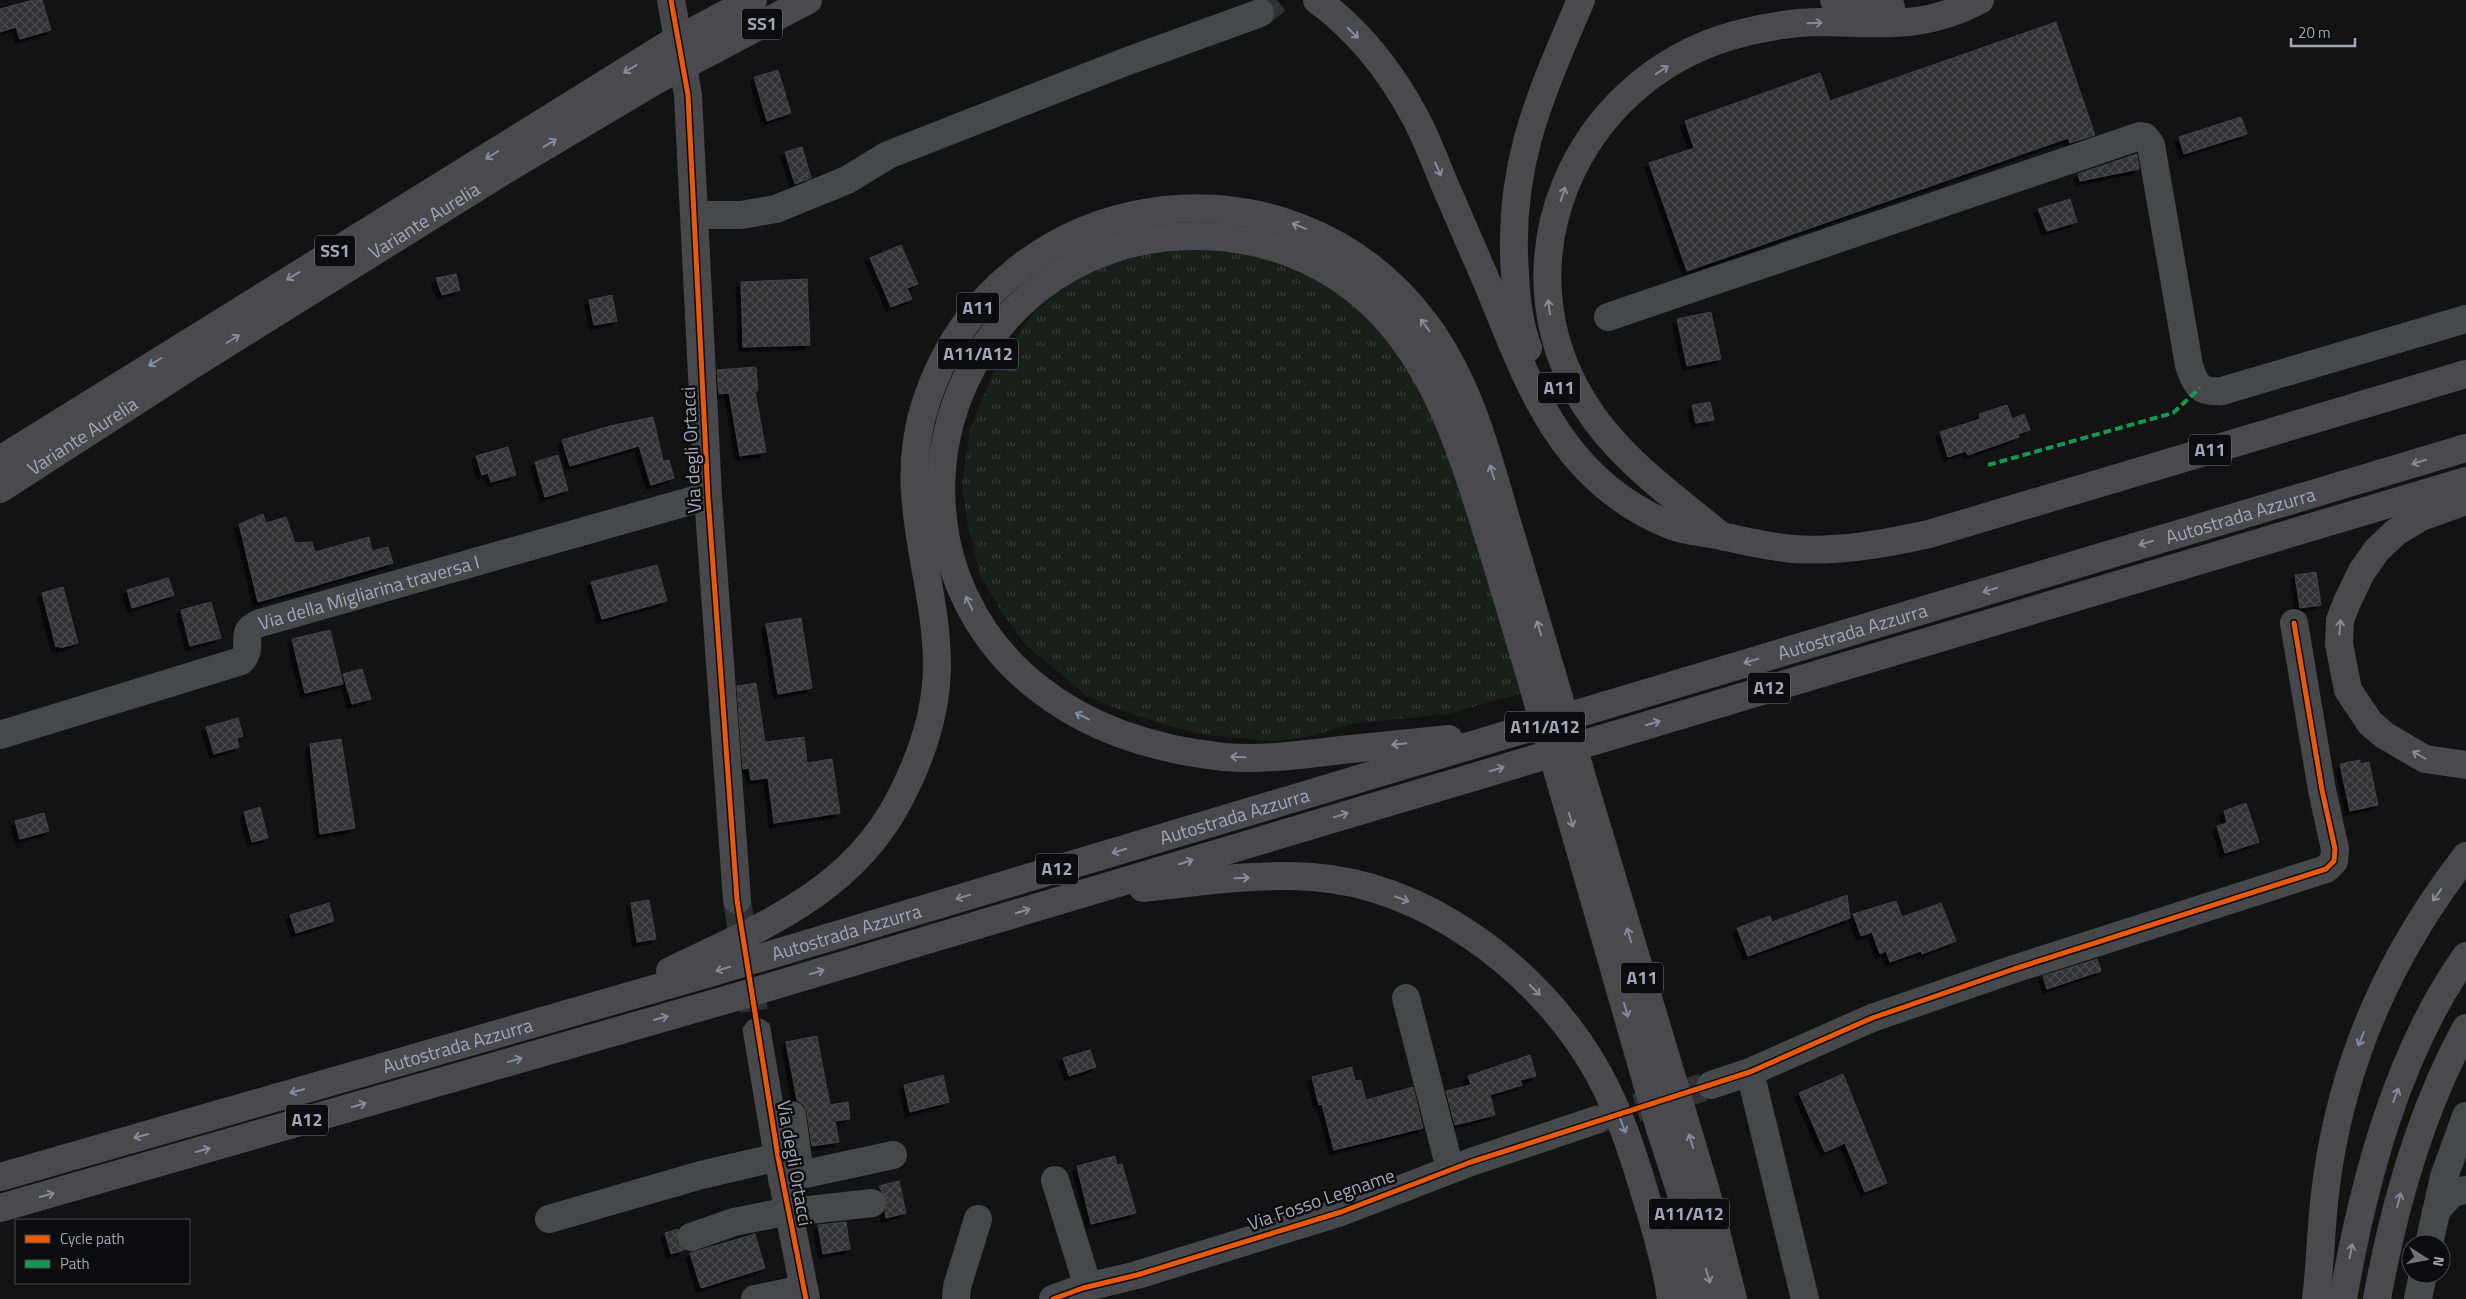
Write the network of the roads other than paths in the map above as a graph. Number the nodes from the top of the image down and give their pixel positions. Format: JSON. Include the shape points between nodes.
{"nodes":[{"id":1,"x":671,"y":0,"type":"edge"},
{"id":2,"x":752,"y":0,"type":"edge"},
{"id":3,"x":808,"y":0,"type":"edge"},
{"id":4,"x":1317,"y":0,"type":"edge"},
{"id":5,"x":1581,"y":0,"type":"edge"},
{"id":6,"x":1601,"y":0,"type":"edge"},
{"id":7,"x":1834,"y":0,"type":"edge"},
{"id":8,"x":1939,"y":0,"type":"edge"},
{"id":9,"x":1980,"y":0,"type":"edge"},
{"id":10,"x":1260,"y":13,"type":"tunnel mouth"},
{"id":11,"x":695,"y":215,"type":"junction"},
{"id":12,"x":1520,"y":258,"type":"junction"},
{"id":13,"x":1608,"y":317,"type":"dead end"},
{"id":14,"x":2466,"y":319,"type":"edge"},
{"id":15,"x":2466,"y":374,"type":"edge"},
{"id":16,"x":2466,"y":448,"type":"edge"},
{"id":17,"x":0,"y":460,"type":"edge"},
{"id":18,"x":2466,"y":481,"type":"edge"},
{"id":19,"x":0,"y":489,"type":"edge"},
{"id":20,"x":708,"y":496,"type":"junction"},
{"id":21,"x":2466,"y":501,"type":"edge"},
{"id":22,"x":1720,"y":535,"type":"junction"},
{"id":23,"x":2294,"y":623,"type":"dead end"},
{"id":24,"x":1542,"y":678,"type":"junction"},
{"id":25,"x":1518,"y":732,"type":"junction"},
{"id":26,"x":0,"y":735,"type":"edge"},
{"id":27,"x":2466,"y":765,"type":"edge"},
{"id":28,"x":1568,"y":770,"type":"junction"},
{"id":29,"x":2466,"y":856,"type":"edge"},
{"id":30,"x":1072,"y":896,"type":"junction"},
{"id":31,"x":737,"y":900,"type":"tunnel mouth"},
{"id":32,"x":2466,"y":956,"type":"edge"},
{"id":33,"x":1406,"y":998,"type":"dead end"},
{"id":34,"x":597,"y":1006,"type":"junction"},
{"id":35,"x":2466,"y":1028,"type":"edge"},
{"id":36,"x":757,"y":1032,"type":"tunnel mouth"},
{"id":37,"x":1750,"y":1072,"type":"junction"},
{"id":38,"x":1711,"y":1085,"type":"tunnel mouth"},
{"id":39,"x":792,"y":1114,"type":"dead end"},
{"id":40,"x":2466,"y":1116,"type":"edge"},
{"id":41,"x":1596,"y":1120,"type":"tunnel mouth"},
{"id":42,"x":1660,"y":1130,"type":"junction"},
{"id":43,"x":2461,"y":1154,"type":"edge"},
{"id":44,"x":893,"y":1155,"type":"dead end"},
{"id":45,"x":1450,"y":1169,"type":"junction"},
{"id":46,"x":787,"y":1170,"type":"junction"},
{"id":47,"x":0,"y":1177,"type":"edge"},
{"id":48,"x":1055,"y":1180,"type":"dead end"},
{"id":49,"x":1705,"y":1188,"type":"junction"},
{"id":50,"x":2451,"y":1198,"type":"edge"},
{"id":51,"x":872,"y":1203,"type":"dead end"},
{"id":52,"x":0,"y":1208,"type":"edge"},
{"id":53,"x":788,"y":1213,"type":"junction"},
{"id":54,"x":2323,"y":1214,"type":"junction"},
{"id":55,"x":549,"y":1219,"type":"dead end"},
{"id":56,"x":978,"y":1220,"type":"dead end"},
{"id":57,"x":2434,"y":1234,"type":"edge"},
{"id":58,"x":691,"y":1237,"type":"dead end"},
{"id":59,"x":2421,"y":1284,"type":"edge"},
{"id":60,"x":1088,"y":1287,"type":"junction"},
{"id":61,"x":805,"y":1294,"type":"edge"},
{"id":62,"x":755,"y":1299,"type":"edge"},
{"id":63,"x":956,"y":1299,"type":"edge"},
{"id":64,"x":1054,"y":1299,"type":"edge"},
{"id":65,"x":1671,"y":1299,"type":"edge"},
{"id":66,"x":1691,"y":1299,"type":"edge"},
{"id":67,"x":1715,"y":1299,"type":"edge"},
{"id":68,"x":1733,"y":1299,"type":"edge"},
{"id":69,"x":1747,"y":1299,"type":"edge"},
{"id":70,"x":1805,"y":1299,"type":"edge"},
{"id":71,"x":2304,"y":1299,"type":"edge"},
{"id":72,"x":2316,"y":1299,"type":"edge"},
{"id":73,"x":2343,"y":1299,"type":"edge"},
{"id":74,"x":2377,"y":1299,"type":"edge"},
{"id":75,"x":2418,"y":1299,"type":"edge"}],
"edges":[{"from":1,"to":11,"type":"street","name":"Via degli Ortacci","via":[[688,95]]},
{"from":2,"to":17,"type":"highway","name":"Variante Aurelia","number":"SS1","one_way":true,"bridge":true,"via":[[671,44]]},
{"from":19,"to":3,"type":"highway","name":"Variante Aurelia","number":"SS1","one_way":true,"bridge":true,"via":[[500,173],[658,79]]},
{"from":4,"to":22,"type":"highway","one_way":true,"via":[[1374,54],[1415,116],[1537,402],[1559,437],[1582,466],[1614,494],[1652,517],[1687,531]]},
{"from":5,"to":12,"type":"highway","via":[[1540,96],[1522,158],[1513,221]]},
{"from":6,"to":12,"type":"highway","number":"A11","via":[[1546,133],[1527,211]]},
{"from":7,"to":8,"type":"highway","via":[[1879,7]]},
{"from":22,"to":9,"type":"highway","one_way":true,"via":[[1616,445],[1579,395],[1562,359],[1553,327],[1547,284],[1551,241],[1568,179],[1588,139],[1620,102],[1639,85],[1709,44],[1788,24],[1921,22]]},
{"from":10,"to":11,"type":"street","via":[[888,155],[847,180],[776,209],[741,215]]},
{"from":11,"to":20,"type":"street","name":"Via degli Ortacci"},
{"from":12,"to":22,"type":"highway","number":"A11","via":[[1535,328],[1552,375],[1589,434],[1649,498],[1681,518]]},
{"from":13,"to":14,"type":"street","via":[[2140,136],[2151,145],[2189,365],[2200,388],[2210,392],[2222,391]]},
{"from":15,"to":22,"type":"highway","number":"A11","via":[[1929,534],[1832,549],[1794,549]]},
{"from":16,"to":25,"type":"highway","name":"Autostrada Azzurra","number":"A12","one_way":true},
{"from":30,"to":18,"type":"highway","name":"Autostrada Azzurra","number":"A12","one_way":true},
{"from":20,"to":26,"type":"street","name":"Via della Migliarina traversa I","via":[[251,626],[247,632],[248,650],[241,661]]},
{"from":20,"to":31,"type":"street","name":"Via degli Ortacci"},
{"from":27,"to":21,"type":"highway","one_way":true,"via":[[2425,759],[2370,723],[2348,690],[2339,644],[2340,620],[2346,602],[2377,550],[2396,532],[2421,517]]},
{"from":23,"to":37,"type":"street","via":[[2335,849],[2334,861],[2326,869],[1872,1018]]},
{"from":25,"to":24,"type":"highway","number":"A11/A12","one_way":true,"via":[[1298,756],[1224,756],[1142,741],[1099,725],[1062,706],[1020,673],[986,633],[962,589],[950,554],[941,502],[943,445],[969,370],[997,327],[1030,295],[1069,268],[1130,243],[1180,236],[1227,237],[1267,245],[1317,264],[1341,279],[1381,314],[1406,344],[1439,398]]},
{"from":24,"to":28,"type":"highway","number":"A11","bridge":true},
{"from":24,"to":34,"type":"highway","number":"A11","one_way":true,"via":[[1477,423],[1447,357],[1426,325],[1394,287],[1334,242],[1285,221],[1241,211],[1189,207],[1158,210],[1107,222],[1044,250],[997,286],[960,331],[926,401],[916,441],[913,484],[917,528],[934,622],[936,683],[930,722],[919,756],[884,826],[865,852],[808,902]]},
{"from":25,"to":34,"type":"highway","name":"Autostrada Azzurra","number":"A12","one_way":true},
{"from":28,"to":42,"type":"highway","number":"A11/A12","one_way":true},
{"from":49,"to":28,"type":"highway","number":"A11","one_way":true},
{"from":29,"to":54,"type":"highway","one_way":true,"via":[[2400,955],[2358,1045],[2341,1104]]},
{"from":52,"to":30,"type":"highway","name":"Autostrada Azzurra","number":"A12","one_way":true,"via":[[624,1029]]},
{"from":30,"to":65,"type":"highway","one_way":true,"via":[[1232,878],[1313,877],[1385,893],[1419,906],[1488,948],[1545,999],[1589,1058],[1608,1091],[1655,1224]]},
{"from":73,"to":32,"type":"highway","one_way":true,"via":[[2358,1217],[2390,1109],[2426,1027]]},
{"from":33,"to":45,"type":"street"},
{"from":34,"to":47,"type":"highway","name":"Autostrada Azzurra","number":"A12","one_way":true},
{"from":74,"to":35,"type":"highway","one_way":true,"via":[[2395,1216],[2416,1142],[2433,1097]]},
{"from":36,"to":46,"type":"street","name":"Via degli Ortacci"},
{"from":37,"to":38,"type":"street"},
{"from":37,"to":70,"type":"street"},
{"from":39,"to":46,"type":"street"},
{"from":40,"to":43,"type":"street"},
{"from":41,"to":45,"type":"street","name":"Via Fosso Legname"},
{"from":42,"to":66,"type":"highway"},
{"from":42,"to":67,"type":"highway","number":"A11/A12","one_way":true},
{"from":43,"to":50,"type":"street"},
{"from":44,"to":46,"type":"street"},
{"from":45,"to":60,"type":"street","name":"Via Fosso Legname","via":[[1341,1212]]},
{"from":46,"to":53,"type":"street","name":"Via degli Ortacci"},
{"from":46,"to":55,"type":"street","via":[[701,1175]]},
{"from":48,"to":60,"type":"street"},
{"from":49,"to":68,"type":"highway","number":"A11/A12"},
{"from":49,"to":69,"type":"highway"},
{"from":50,"to":57,"type":"street"},
{"from":51,"to":53,"type":"street"},
{"from":53,"to":58,"type":"street","via":[[734,1222]]},
{"from":53,"to":61,"type":"street","name":"Via degli Ortacci"},
{"from":54,"to":71,"type":"highway"},
{"from":54,"to":72,"type":"highway"},
{"from":56,"to":63,"type":"street"},
{"from":59,"to":75,"type":"street"},
{"from":60,"to":64,"type":"street","name":"Via Fosso Legname"},
{"from":61,"to":62,"type":"street"}]}
